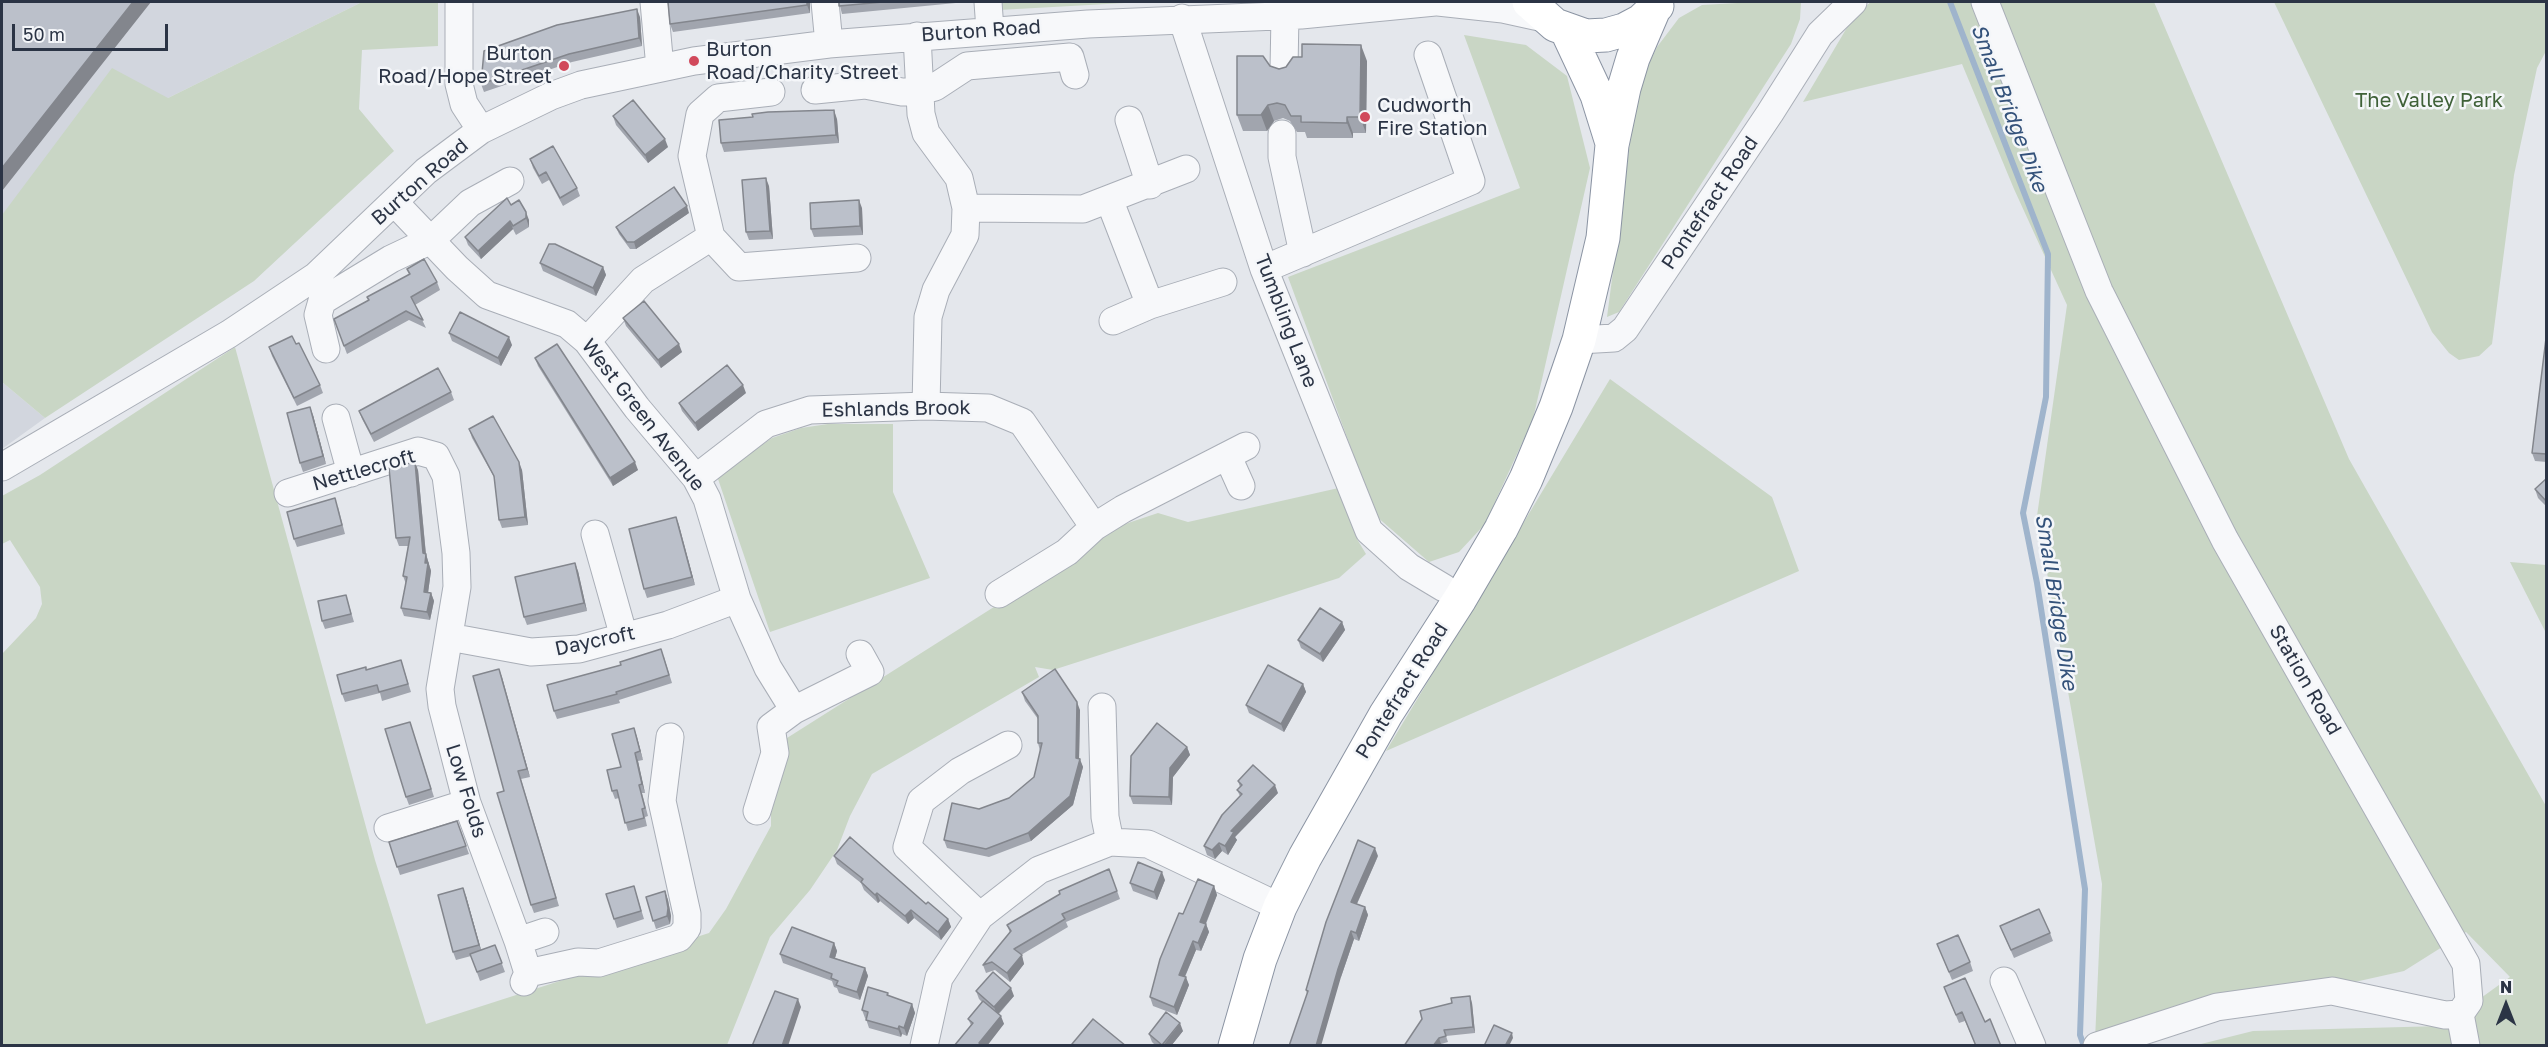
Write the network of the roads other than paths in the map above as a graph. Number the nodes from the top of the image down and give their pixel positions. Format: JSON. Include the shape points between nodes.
{"nodes":[{"id":1,"x":459,"y":2,"type":"edge"},
{"id":2,"x":654,"y":2,"type":"edge"},
{"id":3,"x":825,"y":2,"type":"edge"},
{"id":4,"x":988,"y":2,"type":"edge"},
{"id":5,"x":1436,"y":2,"type":"edge"},
{"id":6,"x":1821,"y":2,"type":"edge"},
{"id":7,"x":1853,"y":2,"type":"edge"},
{"id":8,"x":1985,"y":2,"type":"edge"},
{"id":9,"x":1657,"y":5,"type":"edge"},
{"id":10,"x":1285,"y":15,"type":"junction"},
{"id":11,"x":1546,"y":17,"type":"edge"},
{"id":12,"x":1182,"y":18,"type":"junction"},
{"id":13,"x":990,"y":30,"type":"junction"},
{"id":14,"x":1820,"y":34,"type":"junction"},
{"id":15,"x":918,"y":36,"type":"junction"},
{"id":16,"x":829,"y":44,"type":"junction"},
{"id":17,"x":1428,"y":55,"type":"dead end"},
{"id":18,"x":660,"y":68,"type":"junction"},
{"id":19,"x":1284,"y":69,"type":"edge"},
{"id":20,"x":1075,"y":75,"type":"dead end"},
{"id":21,"x":815,"y":90,"type":"dead end"},
{"id":22,"x":920,"y":91,"type":"junction"},
{"id":23,"x":771,"y":92,"type":"dead end"},
{"id":24,"x":1129,"y":120,"type":"dead end"},
{"id":25,"x":481,"y":130,"type":"junction"},
{"id":26,"x":1282,"y":145,"type":"dead end"},
{"id":27,"x":1612,"y":145,"type":"junction"},
{"id":28,"x":1186,"y":169,"type":"dead end"},
{"id":29,"x":510,"y":181,"type":"dead end"},
{"id":30,"x":1152,"y":184,"type":"junction"},
{"id":31,"x":1109,"y":199,"type":"junction"},
{"id":32,"x":394,"y":202,"type":"junction"},
{"id":33,"x":966,"y":208,"type":"junction"},
{"id":34,"x":711,"y":237,"type":"junction"},
{"id":35,"x":431,"y":240,"type":"junction"},
{"id":36,"x":1303,"y":253,"type":"junction"},
{"id":37,"x":856,"y":258,"type":"dead end"},
{"id":38,"x":1264,"y":269,"type":"junction"},
{"id":39,"x":1223,"y":282,"type":"dead end"},
{"id":40,"x":1150,"y":305,"type":"junction"},
{"id":41,"x":1113,"y":321,"type":"dead end"},
{"id":42,"x":1579,"y":340,"type":"junction"},
{"id":43,"x":587,"y":341,"type":"junction"},
{"id":44,"x":326,"y":349,"type":"dead end"},
{"id":45,"x":926,"y":406,"type":"junction"},
{"id":46,"x":336,"y":418,"type":"dead end"},
{"id":47,"x":2,"y":467,"type":"edge"},
{"id":48,"x":351,"y":473,"type":"junction"},
{"id":49,"x":696,"y":478,"type":"junction"},
{"id":50,"x":1241,"y":486,"type":"dead end"},
{"id":51,"x":288,"y":493,"type":"dead end"},
{"id":52,"x":1094,"y":527,"type":"junction"},
{"id":53,"x":595,"y":534,"type":"dead end"},
{"id":54,"x":1444,"y":588,"type":"dead end"},
{"id":55,"x":999,"y":594,"type":"dead end"},
{"id":56,"x":737,"y":598,"type":"junction"},
{"id":57,"x":449,"y":637,"type":"junction"},
{"id":58,"x":624,"y":637,"type":"junction"},
{"id":59,"x":860,"y":654,"type":"dead end"},
{"id":60,"x":1102,"y":707,"type":"dead end"},
{"id":61,"x":794,"y":710,"type":"junction"},
{"id":62,"x":670,"y":737,"type":"dead end"},
{"id":63,"x":1008,"y":745,"type":"dead end"},
{"id":64,"x":467,"y":803,"type":"junction"},
{"id":65,"x":757,"y":811,"type":"dead end"},
{"id":66,"x":388,"y":828,"type":"dead end"},
{"id":67,"x":1110,"y":842,"type":"junction"},
{"id":68,"x":1280,"y":907,"type":"junction"},
{"id":69,"x":980,"y":916,"type":"junction"},
{"id":70,"x":545,"y":932,"type":"dead end"},
{"id":71,"x":518,"y":941,"type":"junction"},
{"id":72,"x":2004,"y":981,"type":"dead end"},
{"id":73,"x":2460,"y":1014,"type":"junction"},
{"id":74,"x":2104,"y":1044,"type":"edge"},
{"id":75,"x":924,"y":1046,"type":"edge"},
{"id":76,"x":1235,"y":1046,"type":"edge"},
{"id":77,"x":2032,"y":1046,"type":"edge"},
{"id":78,"x":2466,"y":1046,"type":"edge"}],
"edges":[{"from":1,"to":25,"type":"street","via":[[459,84],[464,104]]},
{"from":2,"to":18,"type":"street"},
{"from":3,"to":16,"type":"street"},
{"from":4,"to":13,"type":"street"},
{"from":5,"to":10,"type":"street","name":"Burton Road"},
{"from":5,"to":11,"type":"street","name":"Burton Road"},
{"from":6,"to":14,"type":"street"},
{"from":7,"to":14,"type":"street","name":"Pontefract Road"},
{"from":8,"to":73,"type":"street","name":"Station Road","via":[[2099,291],[2225,540],[2466,964],[2469,1001]]},
{"from":9,"to":11,"type":"highway","via":[[1641,21],[1606,35],[1586,36]]},
{"from":9,"to":27,"type":"highway","name":"Pontefract Road","via":[[1633,58]]},
{"from":10,"to":12,"type":"street","name":"Burton Road"},
{"from":10,"to":19,"type":"street"},
{"from":11,"to":27,"type":"highway","name":"Pontefract Road","via":[[1597,95]]},
{"from":12,"to":13,"type":"street","name":"Burton Road"},
{"from":12,"to":38,"type":"street","name":"Tumbling Lane"},
{"from":13,"to":15,"type":"street","name":"Burton Road"},
{"from":14,"to":42,"type":"street","name":"Pontefract Road","via":[[1625,328],[1614,338]]},
{"from":15,"to":16,"type":"street","name":"Burton Road"},
{"from":15,"to":22,"type":"street"},
{"from":16,"to":18,"type":"street","name":"Burton Road"},
{"from":17,"to":36,"type":"street","via":[[1472,181]]},
{"from":18,"to":25,"type":"street","name":"Burton Road","via":[[581,85]]},
{"from":20,"to":22,"type":"street","via":[[1070,57],[967,66],[935,87]]},
{"from":21,"to":22,"type":"street","via":[[866,85]]},
{"from":22,"to":33,"type":"street","via":[[926,133],[959,178]]},
{"from":23,"to":34,"type":"street","via":[[718,98],[700,114],[692,156]]},
{"from":24,"to":30,"type":"street"},
{"from":25,"to":32,"type":"street","name":"Burton Road","via":[[446,154]]},
{"from":26,"to":36,"type":"street"},
{"from":27,"to":42,"type":"highway","name":"Pontefract Road","via":[[1603,238]]},
{"from":28,"to":30,"type":"street"},
{"from":29,"to":35,"type":"street","via":[[470,203]]},
{"from":30,"to":31,"type":"street"},
{"from":31,"to":33,"type":"street","via":[[1083,209],[1062,211]]},
{"from":31,"to":40,"type":"street"},
{"from":32,"to":35,"type":"street","name":"West Green Avenue"},
{"from":32,"to":47,"type":"street","name":"Burton Road","via":[[316,276],[229,334]]},
{"from":33,"to":45,"type":"street","via":[[965,235],[936,290],[928,317]]},
{"from":34,"to":37,"type":"street","via":[[739,267]]},
{"from":34,"to":43,"type":"street","via":[[643,280]]},
{"from":35,"to":43,"type":"street","name":"West Green Avenue","via":[[487,295],[567,324]]},
{"from":35,"to":44,"type":"street","via":[[322,301],[318,315]]},
{"from":36,"to":38,"type":"street"},
{"from":38,"to":54,"type":"street","name":"Tumbling Lane","via":[[1369,531],[1409,567]]},
{"from":39,"to":40,"type":"street"},
{"from":40,"to":41,"type":"street"},
{"from":42,"to":68,"type":"highway","name":"Pontefract Road","via":[[1526,479],[1501,529],[1327,814]]},
{"from":43,"to":49,"type":"street","name":"West Green Avenue"},
{"from":45,"to":49,"type":"street","name":"Eshlands Brook","via":[[810,410],[787,416],[745,438]]},
{"from":45,"to":52,"type":"street","name":"Eshlands Brook","via":[[988,408],[1022,422]]},
{"from":46,"to":48,"type":"street"},
{"from":48,"to":51,"type":"street","name":"Nettlecroft"},
{"from":48,"to":57,"type":"street","name":"Nettlecroft","via":[[418,451],[436,456],[446,476],[456,554],[457,587]]},
{"from":49,"to":56,"type":"street","name":"West Green Avenue","via":[[707,499]]},
{"from":50,"to":52,"type":"street","via":[[1237,451]]},
{"from":52,"to":55,"type":"street","via":[[1067,552]]},
{"from":53,"to":58,"type":"street"},
{"from":56,"to":58,"type":"street","name":"Daycroft","via":[[668,625]]},
{"from":56,"to":61,"type":"street","name":"West Green Avenue","via":[[768,668]]},
{"from":57,"to":58,"type":"street","name":"Daycroft","via":[[551,652]]},
{"from":57,"to":64,"type":"street","name":"Low Folds","via":[[440,690]]},
{"from":59,"to":61,"type":"street","via":[[870,672]]},
{"from":60,"to":67,"type":"street","via":[[1105,817]]},
{"from":61,"to":65,"type":"street","via":[[771,727],[775,753]]},
{"from":62,"to":71,"type":"street","name":"Low Folds","via":[[662,801],[687,928],[679,938],[599,963],[578,962],[526,978]]},
{"from":63,"to":69,"type":"street","via":[[960,771],[921,801],[907,847]]},
{"from":64,"to":66,"type":"street"},
{"from":64,"to":71,"type":"street","name":"Low Folds"},
{"from":67,"to":68,"type":"street","via":[[1148,844]]},
{"from":67,"to":69,"type":"street","via":[[1039,870]]},
{"from":68,"to":76,"type":"highway","name":"Pontefract Road","via":[[1260,959]]},
{"from":69,"to":75,"type":"street","via":[[939,978]]},
{"from":70,"to":71,"type":"street"},
{"from":72,"to":77,"type":"street","via":[[2029,1013]]},
{"from":73,"to":74,"type":"street","via":[[2445,1015],[2332,991],[2217,1007]]},
{"from":73,"to":78,"type":"street"}]}
